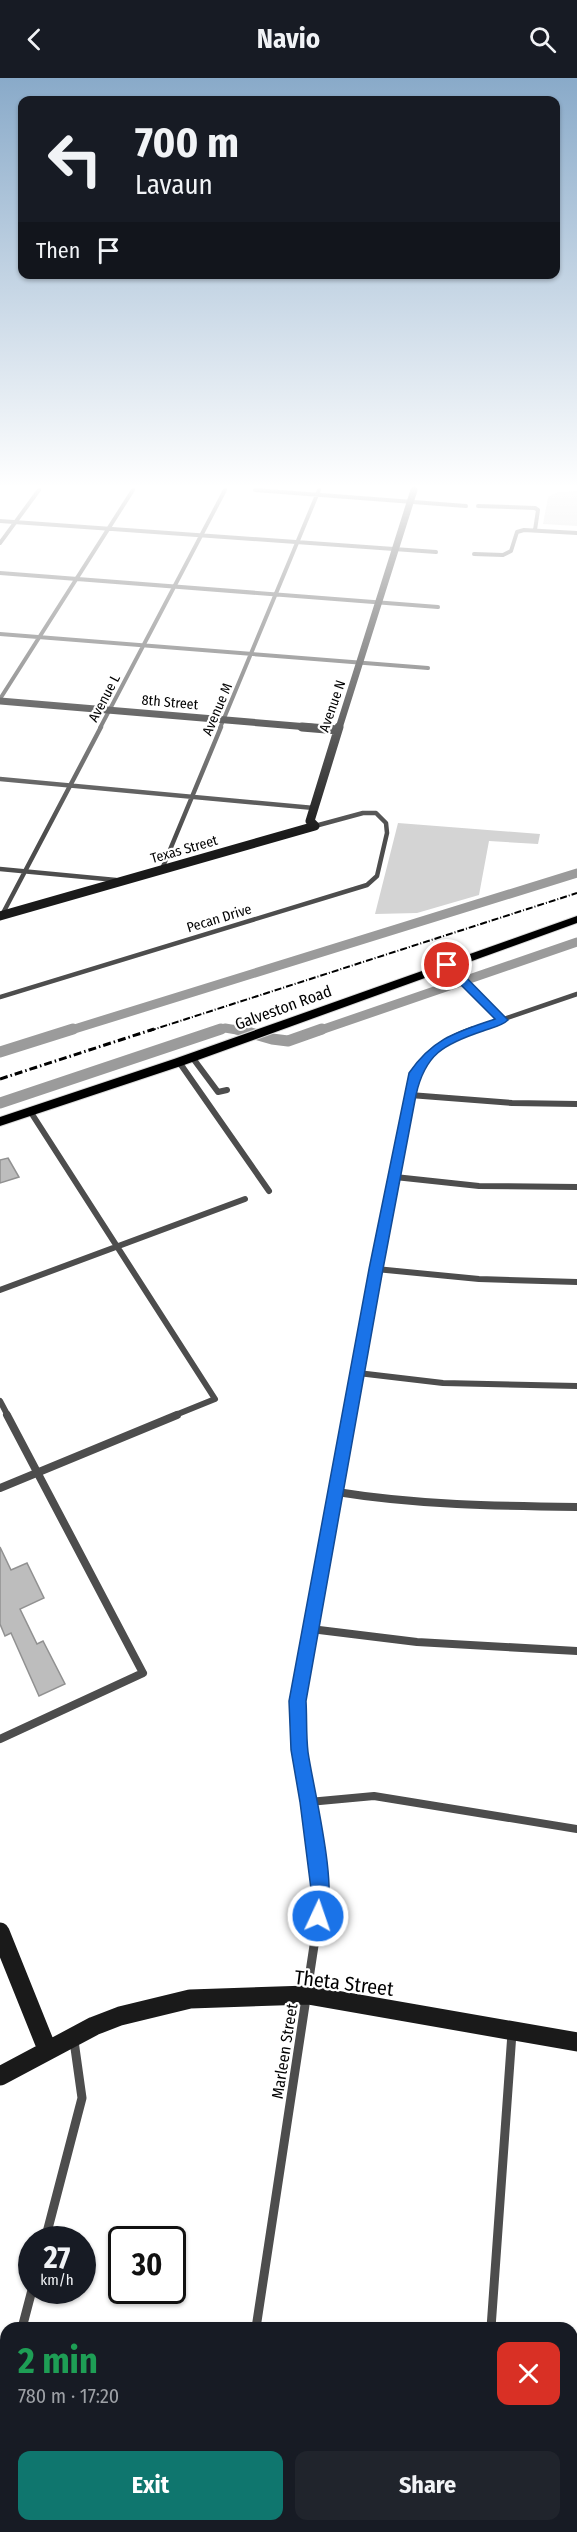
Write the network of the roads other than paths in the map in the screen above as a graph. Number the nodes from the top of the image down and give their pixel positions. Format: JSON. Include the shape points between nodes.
{"nodes":[{"id":1,"x":61,"y":605,"type":"edge"},
{"id":2,"x":165,"y":605,"type":"edge"},
{"id":3,"x":273,"y":605,"type":"edge"},
{"id":4,"x":379,"y":605,"type":"edge"},
{"id":5,"x":409,"y":605,"type":"edge"},
{"id":6,"x":438,"y":607,"type":"dead end"},
{"id":7,"x":0,"y":634,"type":"edge"},
{"id":8,"x":40,"y":637,"type":"junction"},
{"id":9,"x":144,"y":645,"type":"junction"},
{"id":10,"x":252,"y":654,"type":"junction"},
{"id":11,"x":361,"y":663,"type":"junction"},
{"id":12,"x":428,"y":668,"type":"dead end"},
{"id":13,"x":0,"y":700,"type":"edge"},
{"id":14,"x":109,"y":710,"type":"junction"},
{"id":15,"x":224,"y":720,"type":"junction"},
{"id":16,"x":338,"y":730,"type":"junction"},
{"id":17,"x":0,"y":779,"type":"edge"},
{"id":18,"x":70,"y":785,"type":"junction"},
{"id":19,"x":192,"y":797,"type":"junction"},
{"id":20,"x":314,"y":808,"type":"junction"},
{"id":21,"x":376,"y":813,"type":"joint"},
{"id":22,"x":315,"y":826,"type":"junction"},
{"id":23,"x":0,"y":869,"type":"edge"},
{"id":24,"x":162,"y":869,"type":"junction"},
{"id":25,"x":25,"y":871,"type":"junction"},
{"id":26,"x":121,"y":881,"type":"junction"},
{"id":27,"x":1,"y":916,"type":"edge"},
{"id":28,"x":577,"y":919,"type":"edge"},
{"id":29,"x":447,"y":965,"type":"junction"},
{"id":30,"x":577,"y":994,"type":"edge"},
{"id":31,"x":0,"y":997,"type":"edge"},
{"id":32,"x":503,"y":1020,"type":"junction"},
{"id":33,"x":192,"y":1057,"type":"junction"},
{"id":34,"x":179,"y":1062,"type":"junction"},
{"id":35,"x":227,"y":1090,"type":"dead end"},
{"id":36,"x":410,"y":1095,"type":"junction"},
{"id":37,"x":577,"y":1104,"type":"edge"},
{"id":38,"x":30,"y":1111,"type":"junction"},
{"id":39,"x":0,"y":1122,"type":"edge"},
{"id":40,"x":395,"y":1177,"type":"junction"},
{"id":41,"x":577,"y":1187,"type":"edge"},
{"id":42,"x":269,"y":1191,"type":"dead end"},
{"id":43,"x":245,"y":1198,"type":"dead end"},
{"id":44,"x":118,"y":1246,"type":"junction"},
{"id":45,"x":376,"y":1269,"type":"junction"},
{"id":46,"x":577,"y":1282,"type":"edge"},
{"id":47,"x":0,"y":1290,"type":"edge"},
{"id":48,"x":358,"y":1373,"type":"junction"},
{"id":49,"x":577,"y":1386,"type":"edge"},
{"id":50,"x":0,"y":1401,"type":"edge"},
{"id":51,"x":37,"y":1473,"type":"junction"},
{"id":52,"x":0,"y":1488,"type":"edge"},
{"id":53,"x":337,"y":1492,"type":"junction"},
{"id":54,"x":577,"y":1507,"type":"edge"},
{"id":55,"x":311,"y":1629,"type":"junction"},
{"id":56,"x":577,"y":1651,"type":"edge"},
{"id":57,"x":0,"y":1740,"type":"edge"},
{"id":58,"x":309,"y":1802,"type":"junction"},
{"id":59,"x":577,"y":1829,"type":"edge"},
{"id":60,"x":0,"y":1932,"type":"edge"},
{"id":61,"x":308,"y":1995,"type":"junction"},
{"id":62,"x":512,"y":2030,"type":"junction"},
{"id":63,"x":73,"y":2036,"type":"junction"},
{"id":64,"x":577,"y":2042,"type":"edge"},
{"id":65,"x":47,"y":2049,"type":"junction"},
{"id":66,"x":0,"y":2076,"type":"edge"},
{"id":67,"x":49,"y":2226,"type":"edge"},
{"id":68,"x":28,"y":2304,"type":"edge"},
{"id":69,"x":24,"y":2322,"type":"edge"},
{"id":70,"x":257,"y":2322,"type":"edge"},
{"id":71,"x":491,"y":2322,"type":"edge"}],
"edges":[{"from":1,"to":8,"type":"street"},
{"from":2,"to":9,"type":"street","name":"Avenue L"},
{"from":3,"to":10,"type":"street","name":"Avenue M"},
{"from":4,"to":11,"type":"street","name":"Avenue N"},
{"from":5,"to":6,"type":"street"},
{"from":7,"to":8,"type":"street"},
{"from":8,"to":9,"type":"street"},
{"from":8,"to":13,"type":"street"},
{"from":9,"to":10,"type":"street"},
{"from":9,"to":14,"type":"street","name":"Avenue L"},
{"from":10,"to":11,"type":"street"},
{"from":10,"to":15,"type":"street","name":"Avenue M"},
{"from":11,"to":12,"type":"street"},
{"from":11,"to":16,"type":"street","name":"Avenue N"},
{"from":13,"to":14,"type":"street","name":"8th Street"},
{"from":14,"to":15,"type":"street","name":"8th Street"},
{"from":14,"to":18,"type":"street","name":"Avenue L"},
{"from":15,"to":16,"type":"street","name":"8th Street"},
{"from":15,"to":19,"type":"street","name":"Avenue M"},
{"from":16,"to":20,"type":"street","name":"Avenue N"},
{"from":17,"to":18,"type":"street"},
{"from":18,"to":19,"type":"street"},
{"from":18,"to":25,"type":"street","name":"Avenue L"},
{"from":19,"to":20,"type":"street"},
{"from":19,"to":24,"type":"street","name":"Avenue M"},
{"from":20,"to":22,"type":"street","name":"Avenue N","via":[[310,821]]},
{"from":21,"to":22,"type":"street","name":"Texas Street"},
{"from":21,"to":31,"type":"street","name":"Pecan Drive","via":[[386,823],[387,833],[377,876],[367,885]]},
{"from":22,"to":24,"type":"street","name":"Texas Street"},
{"from":23,"to":25,"type":"street"},
{"from":24,"to":26,"type":"street","name":"Texas Street"},
{"from":25,"to":26,"type":"street"},
{"from":25,"to":27,"type":"street","name":"Avenue L"},
{"from":26,"to":27,"type":"street","name":"Texas Street"},
{"from":28,"to":29,"type":"main road","name":"Galveston Road"},
{"from":29,"to":32,"type":"street"},
{"from":29,"to":33,"type":"main road","name":"Galveston Road"},
{"from":30,"to":32,"type":"street","name":"Marleen Street"},
{"from":32,"to":36,"type":"street","name":"Marleen Street","via":[[454,1036],[428,1054],[415,1073]]},
{"from":33,"to":34,"type":"main road","name":"Galveston Road"},
{"from":33,"to":35,"type":"street","via":[[218,1092]]},
{"from":34,"to":38,"type":"main road","name":"Galveston Road"},
{"from":34,"to":42,"type":"street"},
{"from":36,"to":37,"type":"street"},
{"from":36,"to":40,"type":"street","name":"Marleen Street"},
{"from":38,"to":39,"type":"main road","name":"Galveston Road"},
{"from":38,"to":44,"type":"street"},
{"from":40,"to":41,"type":"street","via":[[479,1186]]},
{"from":40,"to":45,"type":"street","name":"Marleen Street"},
{"from":43,"to":44,"type":"street"},
{"from":44,"to":47,"type":"street"},
{"from":44,"to":51,"type":"street","via":[[215,1399]]},
{"from":45,"to":46,"type":"street","via":[[479,1279]]},
{"from":45,"to":48,"type":"street","name":"Marleen Street"},
{"from":48,"to":49,"type":"street","via":[[443,1383]]},
{"from":48,"to":53,"type":"street","name":"Marleen Street"},
{"from":50,"to":51,"type":"street"},
{"from":51,"to":52,"type":"street"},
{"from":51,"to":57,"type":"street","via":[[143,1672]]},
{"from":53,"to":54,"type":"street","via":[[465,1506]]},
{"from":53,"to":55,"type":"street","name":"Marleen Street"},
{"from":55,"to":56,"type":"street","via":[[417,1642]]},
{"from":55,"to":58,"type":"street","name":"Marleen Street","via":[[298,1701],[299,1750]]},
{"from":58,"to":59,"type":"street","via":[[374,1796]]},
{"from":58,"to":61,"type":"street","name":"Marleen Street","via":[[321,1897]]},
{"from":60,"to":65,"type":"street"},
{"from":61,"to":62,"type":"street","name":"Theta Street"},
{"from":61,"to":63,"type":"street","name":"Theta Street","via":[[190,1999],[120,2016]]},
{"from":61,"to":70,"type":"street","name":"Marleen Street"},
{"from":62,"to":64,"type":"street","name":"Theta Street"},
{"from":62,"to":71,"type":"street"},
{"from":63,"to":65,"type":"street","name":"Theta Street"},
{"from":63,"to":67,"type":"street","via":[[82,2098]]},
{"from":65,"to":66,"type":"street","name":"Theta Street"},
{"from":68,"to":69,"type":"street"}]}
